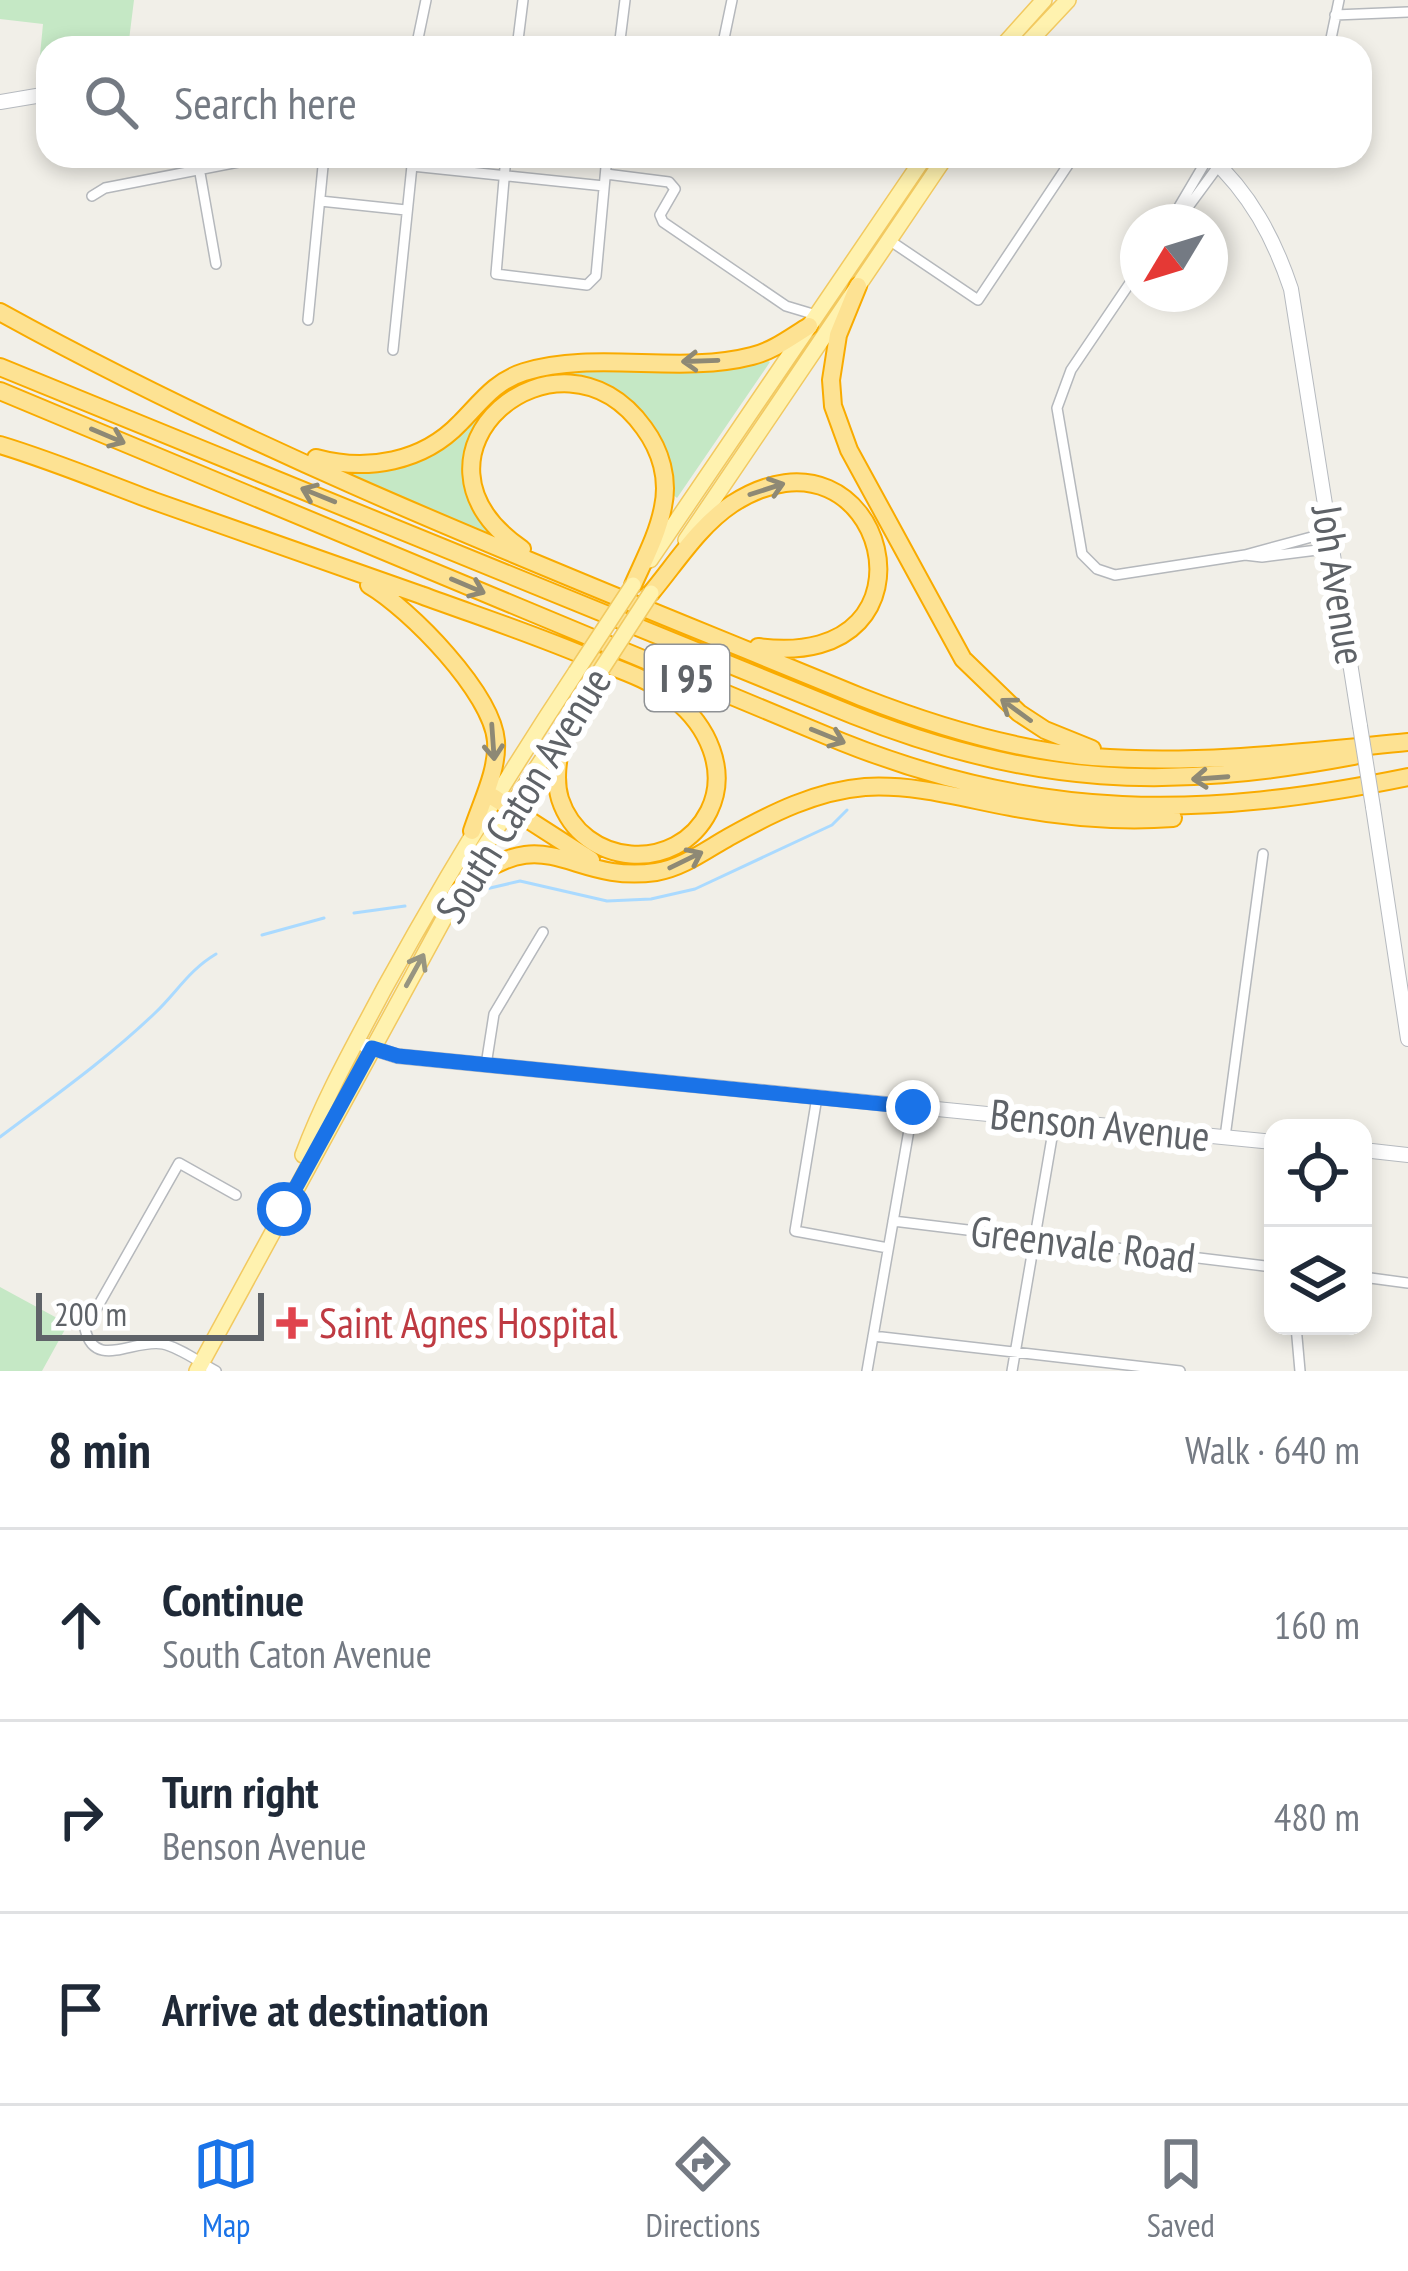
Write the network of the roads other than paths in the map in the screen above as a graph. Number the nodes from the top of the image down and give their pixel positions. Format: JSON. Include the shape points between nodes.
{"nodes":[{"id":1,"x":425,"y":0,"type":"edge"},
{"id":2,"x":523,"y":0,"type":"edge"},
{"id":3,"x":625,"y":0,"type":"edge"},
{"id":4,"x":732,"y":0,"type":"edge"},
{"id":5,"x":1044,"y":0,"type":"edge"},
{"id":6,"x":1068,"y":0,"type":"edge"},
{"id":7,"x":1339,"y":0,"type":"edge"},
{"id":8,"x":1408,"y":12,"type":"edge"},
{"id":9,"x":1335,"y":15,"type":"junction"},
{"id":10,"x":418,"y":36,"type":"edge"},
{"id":11,"x":518,"y":36,"type":"edge"},
{"id":12,"x":620,"y":36,"type":"edge"},
{"id":13,"x":724,"y":36,"type":"edge"},
{"id":14,"x":1012,"y":36,"type":"edge"},
{"id":15,"x":1034,"y":36,"type":"edge"},
{"id":16,"x":1331,"y":36,"type":"edge"},
{"id":17,"x":36,"y":96,"type":"edge"},
{"id":18,"x":0,"y":102,"type":"edge"},
{"id":19,"x":199,"y":168,"type":"edge"},
{"id":20,"x":218,"y":168,"type":"edge"},
{"id":21,"x":323,"y":168,"type":"edge"},
{"id":22,"x":411,"y":168,"type":"edge"},
{"id":23,"x":458,"y":168,"type":"edge"},
{"id":24,"x":505,"y":168,"type":"edge"},
{"id":25,"x":606,"y":168,"type":"edge"},
{"id":26,"x":917,"y":168,"type":"edge"},
{"id":27,"x":938,"y":168,"type":"edge"},
{"id":28,"x":1066,"y":168,"type":"edge"},
{"id":29,"x":1209,"y":168,"type":"edge"},
{"id":30,"x":1220,"y":168,"type":"edge"},
{"id":31,"x":200,"y":172,"type":"junction"},
{"id":32,"x":504,"y":175,"type":"junction"},
{"id":33,"x":605,"y":180,"type":"junction"},
{"id":34,"x":92,"y":196,"type":"dead end"},
{"id":35,"x":320,"y":201,"type":"junction"},
{"id":36,"x":1185,"y":204,"type":"edge"},
{"id":37,"x":406,"y":210,"type":"junction"},
{"id":38,"x":889,"y":240,"type":"junction"},
{"id":39,"x":216,"y":264,"type":"dead end"},
{"id":40,"x":858,"y":286,"type":"junction"},
{"id":41,"x":1120,"y":298,"type":"edge"},
{"id":42,"x":0,"y":312,"type":"edge"},
{"id":43,"x":308,"y":320,"type":"dead end"},
{"id":44,"x":812,"y":320,"type":"junction"},
{"id":45,"x":393,"y":350,"type":"dead end"},
{"id":46,"x":0,"y":367,"type":"edge"},
{"id":47,"x":0,"y":391,"type":"edge"},
{"id":48,"x":153,"y":393,"type":"junction"},
{"id":49,"x":0,"y":446,"type":"edge"},
{"id":50,"x":1332,"y":540,"type":"junction"},
{"id":51,"x":297,"y":552,"type":"junction"},
{"id":52,"x":569,"y":576,"type":"junction"},
{"id":53,"x":633,"y":585,"type":"junction"},
{"id":54,"x":651,"y":593,"type":"junction"},
{"id":55,"x":709,"y":634,"type":"junction"},
{"id":56,"x":564,"y":727,"type":"junction"},
{"id":57,"x":1408,"y":744,"type":"edge"},
{"id":58,"x":1164,"y":759,"type":"junction"},
{"id":59,"x":1401,"y":778,"type":"edge"},
{"id":60,"x":501,"y":802,"type":"junction"},
{"id":61,"x":472,"y":831,"type":"junction"},
{"id":62,"x":1263,"y":854,"type":"dead end"},
{"id":63,"x":608,"y":870,"type":"junction"},
{"id":64,"x":459,"y":890,"type":"junction"},
{"id":65,"x":542,"y":932,"type":"dead end"},
{"id":66,"x":1405,"y":1005,"type":"edge"},
{"id":67,"x":1408,"y":1039,"type":"edge"},
{"id":68,"x":364,"y":1045,"type":"junction"},
{"id":69,"x":486,"y":1065,"type":"junction"},
{"id":70,"x":817,"y":1097,"type":"junction"},
{"id":71,"x":913,"y":1107,"type":"junction"},
{"id":72,"x":1055,"y":1120,"type":"junction"},
{"id":73,"x":1225,"y":1137,"type":"junction"},
{"id":74,"x":1264,"y":1141,"type":"edge"},
{"id":75,"x":1372,"y":1151,"type":"edge"},
{"id":76,"x":1408,"y":1155,"type":"edge"},
{"id":77,"x":236,"y":1195,"type":"dead end"},
{"id":78,"x":893,"y":1221,"type":"junction"},
{"id":79,"x":1034,"y":1238,"type":"junction"},
{"id":80,"x":888,"y":1248,"type":"junction"},
{"id":81,"x":1264,"y":1266,"type":"edge"},
{"id":82,"x":1372,"y":1278,"type":"edge"},
{"id":83,"x":1408,"y":1283,"type":"edge"},
{"id":84,"x":1297,"y":1335,"type":"edge"},
{"id":85,"x":873,"y":1336,"type":"junction"},
{"id":86,"x":1016,"y":1352,"type":"junction"},
{"id":87,"x":205,"y":1368,"type":"edge"},
{"id":88,"x":867,"y":1371,"type":"edge"},
{"id":89,"x":1012,"y":1371,"type":"edge"},
{"id":90,"x":1180,"y":1371,"type":"edge"},
{"id":91,"x":1300,"y":1371,"type":"edge"}],
"edges":[{"from":1,"to":10,"type":"street"},
{"from":2,"to":11,"type":"street"},
{"from":3,"to":12,"type":"street"},
{"from":4,"to":13,"type":"street"},
{"from":5,"to":14,"type":"main road"},
{"from":6,"to":15,"type":"main road"},
{"from":7,"to":9,"type":"street"},
{"from":8,"to":9,"type":"street"},
{"from":9,"to":16,"type":"street"},
{"from":17,"to":18,"type":"street"},
{"from":19,"to":31,"type":"street"},
{"from":20,"to":31,"type":"street"},
{"from":21,"to":35,"type":"street"},
{"from":22,"to":37,"type":"street"},
{"from":23,"to":32,"type":"street"},
{"from":24,"to":32,"type":"street"},
{"from":25,"to":33,"type":"street"},
{"from":26,"to":44,"type":"main road","name":"South Caton Avenue"},
{"from":27,"to":38,"type":"main road","name":"South Caton Avenue"},
{"from":28,"to":38,"type":"street","via":[[978,300]]},
{"from":29,"to":36,"type":"street"},
{"from":30,"to":50,"type":"street","name":"Joh Avenue","via":[[1267,228],[1292,289]]},
{"from":31,"to":34,"type":"street"},
{"from":31,"to":39,"type":"street"},
{"from":32,"to":33,"type":"street"},
{"from":32,"to":33,"type":"street","via":[[496,274],[593,283]]},
{"from":33,"to":44,"type":"street","via":[[672,185],[663,223]]},
{"from":35,"to":37,"type":"street"},
{"from":35,"to":43,"type":"street"},
{"from":37,"to":45,"type":"street"},
{"from":38,"to":40,"type":"main road","name":"South Caton Avenue"},
{"from":40,"to":54,"type":"main road","name":"South Caton Avenue"},
{"from":58,"to":40,"type":"highway","one_way":true,"via":[[1094,749],[1046,730],[981,680],[949,638],[833,406],[832,355]]},
{"from":41,"to":50,"type":"street","via":[[1071,370],[1057,407],[1082,554],[1115,575]]},
{"from":42,"to":48,"type":"highway"},
{"from":44,"to":48,"type":"highway","one_way":true,"via":[[750,357],[521,373],[440,440],[385,463],[309,456]]},
{"from":44,"to":53,"type":"main road","name":"South Caton Avenue"},
{"from":57,"to":46,"type":"highway","number":"I 95","one_way":true,"via":[[1185,779],[1065,773],[970,754],[866,720]]},
{"from":47,"to":59,"type":"highway","number":"I 95","one_way":true,"via":[[934,775],[1044,799],[1157,808],[1255,803]]},
{"from":48,"to":52,"type":"highway"},
{"from":49,"to":51,"type":"highway"},
{"from":50,"to":66,"type":"street","name":"Joh Avenue","bridge":true},
{"from":51,"to":56,"type":"highway","via":[[662,689],[690,714],[715,759],[705,818],[681,844],[656,854],[594,844],[558,792]]},
{"from":51,"to":61,"type":"highway","one_way":true,"via":[[393,601],[478,698],[496,752]]},
{"from":52,"to":53,"type":"highway","via":[[498,530],[478,501],[471,468],[478,434],[497,407],[557,384],[622,405],[657,450],[664,506]]},
{"from":52,"to":55,"type":"highway"},
{"from":53,"to":60,"type":"main road","name":"South Caton Avenue","bridge":true},
{"from":54,"to":55,"type":"highway","one_way":true,"via":[[711,521],[761,489],[805,483],[855,506],[880,559],[875,595],[854,627],[801,650]]},
{"from":54,"to":56,"type":"main road","name":"South Caton Avenue","bridge":true},
{"from":55,"to":58,"type":"highway","via":[[951,729],[1055,752]]},
{"from":56,"to":60,"type":"main road","name":"South Caton Avenue"},
{"from":57,"to":58,"type":"highway"},
{"from":63,"to":59,"type":"highway","one_way":true,"via":[[673,868],[798,803],[867,787],[1070,816],[1158,819],[1256,809]]},
{"from":60,"to":61,"type":"main road","name":"South Caton Avenue"},
{"from":60,"to":63,"type":"highway"},
{"from":60,"to":64,"type":"main road","name":"South Caton Avenue"},
{"from":61,"to":68,"type":"main road","name":"South Caton Avenue"},
{"from":62,"to":73,"type":"street"},
{"from":63,"to":64,"type":"highway","via":[[518,854]]},
{"from":68,"to":64,"type":"main road","name":"South Caton Avenue","one_way":true},
{"from":65,"to":69,"type":"street","via":[[494,1014]]},
{"from":66,"to":67,"type":"street","name":"Joh Avenue"},
{"from":68,"to":69,"type":"street","name":"Benson Avenue"},
{"from":68,"to":87,"type":"main road","name":"South Caton Avenue"},
{"from":69,"to":70,"type":"street","name":"Benson Avenue"},
{"from":70,"to":71,"type":"street","name":"Benson Avenue"},
{"from":70,"to":80,"type":"street","via":[[795,1231]]},
{"from":71,"to":72,"type":"street","name":"Benson Avenue"},
{"from":71,"to":78,"type":"street"},
{"from":72,"to":73,"type":"street","name":"Benson Avenue"},
{"from":72,"to":79,"type":"street"},
{"from":73,"to":74,"type":"street","name":"Benson Avenue"},
{"from":75,"to":76,"type":"street"},
{"from":77,"to":87,"type":"street","via":[[179,1163],[85,1329],[103,1357],[164,1345]]},
{"from":78,"to":79,"type":"street","name":"Greenvale Road"},
{"from":78,"to":80,"type":"street"},
{"from":79,"to":81,"type":"street","name":"Greenvale Road"},
{"from":79,"to":86,"type":"street"},
{"from":80,"to":85,"type":"street"},
{"from":82,"to":83,"type":"street"},
{"from":84,"to":91,"type":"street"},
{"from":85,"to":86,"type":"street"},
{"from":85,"to":88,"type":"street"},
{"from":86,"to":89,"type":"street"},
{"from":86,"to":90,"type":"street"}]}
